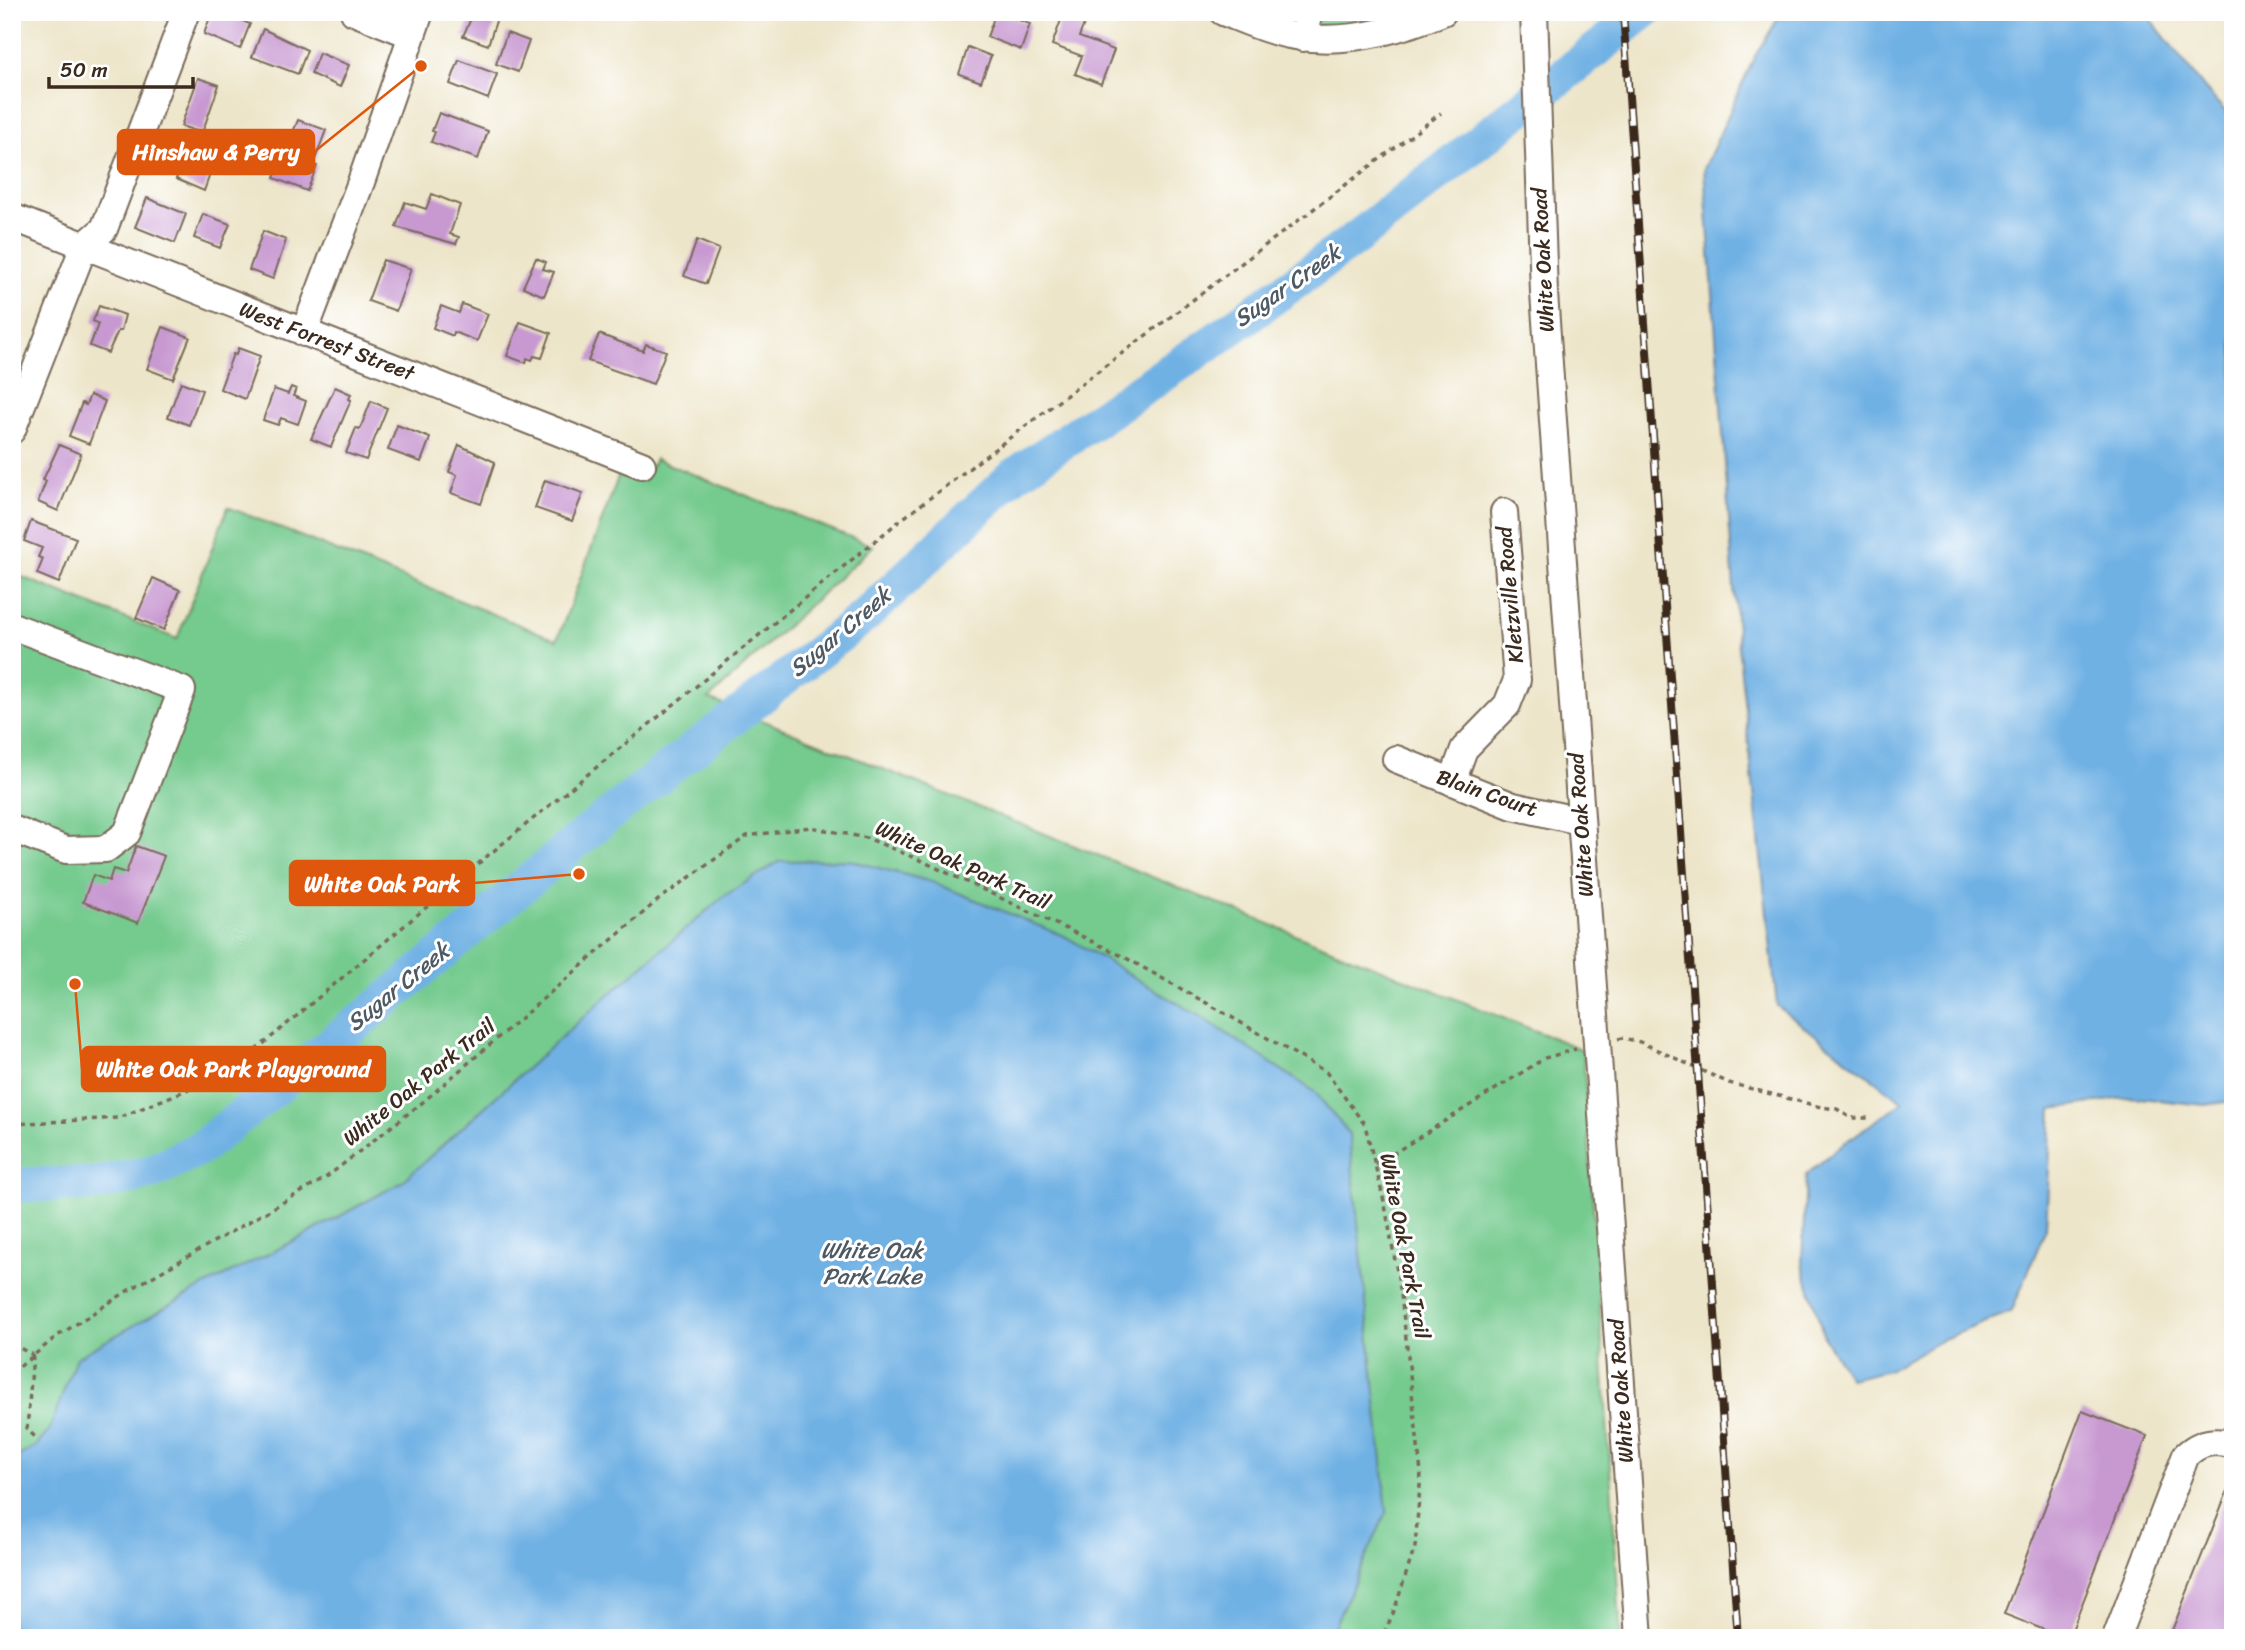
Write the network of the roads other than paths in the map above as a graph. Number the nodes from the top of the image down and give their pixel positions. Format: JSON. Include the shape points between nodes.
{"nodes":[{"id":1,"x":186,"y":12,"type":"edge"},
{"id":2,"x":354,"y":12,"type":"edge"},
{"id":3,"x":1223,"y":12,"type":"edge"},
{"id":4,"x":1443,"y":12,"type":"edge"},
{"id":5,"x":1534,"y":17,"type":"edge"},
{"id":6,"x":416,"y":24,"type":"edge"},
{"id":7,"x":1306,"y":25,"type":"edge"},
{"id":8,"x":12,"y":217,"type":"edge"},
{"id":9,"x":84,"y":246,"type":"junction"},
{"id":10,"x":304,"y":332,"type":"junction"},
{"id":11,"x":12,"y":430,"type":"edge"},
{"id":12,"x":642,"y":465,"type":"dead end"},
{"id":13,"x":1504,"y":512,"type":"dead end"},
{"id":14,"x":12,"y":626,"type":"edge"},
{"id":15,"x":1396,"y":759,"type":"dead end"},
{"id":16,"x":1452,"y":782,"type":"junction"},
{"id":17,"x":1580,"y":821,"type":"junction"},
{"id":18,"x":12,"y":829,"type":"edge"},
{"id":19,"x":2233,"y":1446,"type":"edge"},
{"id":20,"x":1639,"y":1638,"type":"edge"},
{"id":21,"x":2116,"y":1638,"type":"edge"}],
"edges":[{"from":1,"to":9,"type":"street","via":[[104,229]]},
{"from":2,"to":6,"type":"street"},
{"from":3,"to":7,"type":"street","via":[[1270,29]]},
{"from":4,"to":7,"type":"street","via":[[1363,36],[1319,39]]},
{"from":5,"to":17,"type":"street","name":"White Oak Road","via":[[1544,293]]},
{"from":6,"to":10,"type":"street"},
{"from":8,"to":9,"type":"street","name":"West Forrest Street"},
{"from":9,"to":10,"type":"street","name":"West Forrest Street"},
{"from":9,"to":11,"type":"street"},
{"from":10,"to":12,"type":"street","name":"West Forrest Street"},
{"from":13,"to":16,"type":"street","name":"Kletzville Road","via":[[1517,680],[1507,705],[1464,749]]},
{"from":14,"to":18,"type":"street","via":[[182,690],[127,833],[106,849],[66,850]]},
{"from":15,"to":16,"type":"street","name":"Blain Court"},
{"from":16,"to":17,"type":"street","name":"Blain Court","via":[[1513,806]]},
{"from":17,"to":20,"type":"street","name":"White Oak Road"},
{"from":19,"to":21,"type":"street","via":[[2209,1442],[2186,1455]]}]}
